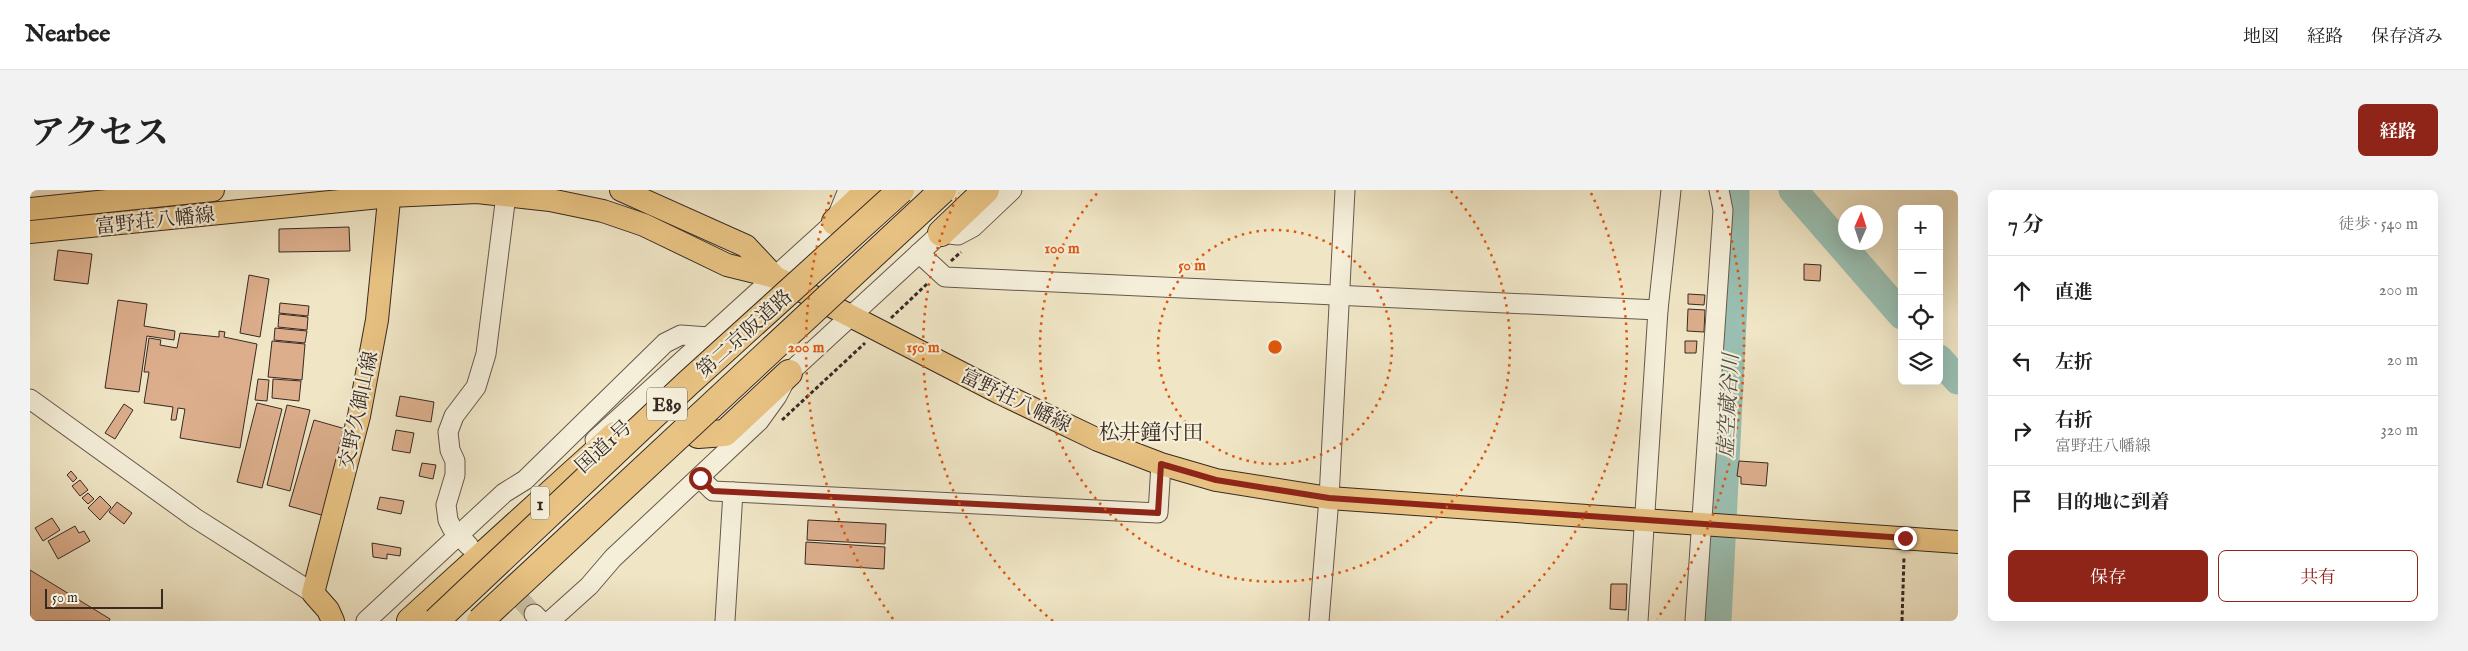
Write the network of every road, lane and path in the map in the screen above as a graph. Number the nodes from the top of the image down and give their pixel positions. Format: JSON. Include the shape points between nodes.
{"nodes":[{"id":1,"x":213,"y":190,"type":"edge"},
{"id":2,"x":621,"y":190,"type":"edge"},
{"id":3,"x":848,"y":190,"type":"edge"},
{"id":4,"x":869,"y":190,"type":"edge"},
{"id":5,"x":884,"y":190,"type":"edge"},
{"id":6,"x":900,"y":190,"type":"edge"},
{"id":7,"x":986,"y":190,"type":"edge"},
{"id":8,"x":1012,"y":190,"type":"edge"},
{"id":9,"x":1345,"y":190,"type":"edge"},
{"id":10,"x":1671,"y":190,"type":"edge"},
{"id":11,"x":1719,"y":190,"type":"edge"},
{"id":12,"x":953,"y":191,"type":"edge"},
{"id":13,"x":390,"y":193,"type":"edge"},
{"id":14,"x":506,"y":195,"type":"junction"},
{"id":15,"x":30,"y":209,"type":"edge"},
{"id":16,"x":835,"y":222,"type":"junction"},
{"id":17,"x":30,"y":232,"type":"edge"},
{"id":18,"x":941,"y":233,"type":"junction"},
{"id":19,"x":966,"y":247,"type":"dead end"},
{"id":20,"x":919,"y":253,"type":"junction"},
{"id":21,"x":939,"y":273,"type":"junction"},
{"id":22,"x":775,"y":277,"type":"junction"},
{"id":23,"x":1339,"y":294,"type":"junction"},
{"id":24,"x":1658,"y":310,"type":"junction"},
{"id":25,"x":850,"y":316,"type":"junction"},
{"id":26,"x":878,"y":330,"type":"junction"},
{"id":27,"x":708,"y":337,"type":"junction"},
{"id":28,"x":789,"y":372,"type":"junction"},
{"id":29,"x":30,"y":400,"type":"edge"},
{"id":30,"x":775,"y":427,"type":"dead end"},
{"id":31,"x":703,"y":430,"type":"junction"},
{"id":32,"x":1161,"y":464,"type":"junction"},
{"id":33,"x":700,"y":478,"type":"junction"},
{"id":34,"x":733,"y":492,"type":"junction"},
{"id":35,"x":1329,"y":498,"type":"junction"},
{"id":36,"x":1644,"y":520,"type":"junction"},
{"id":37,"x":1703,"y":524,"type":"junction"},
{"id":38,"x":1905,"y":538,"type":"junction"},
{"id":39,"x":464,"y":541,"type":"junction"},
{"id":40,"x":1958,"y":542,"type":"edge"},
{"id":41,"x":313,"y":593,"type":"junction"},
{"id":42,"x":405,"y":618,"type":"edge"},
{"id":43,"x":542,"y":619,"type":"edge"},
{"id":44,"x":333,"y":621,"type":"edge"},
{"id":45,"x":366,"y":621,"type":"edge"},
{"id":46,"x":436,"y":621,"type":"edge"},
{"id":47,"x":480,"y":621,"type":"edge"},
{"id":48,"x":496,"y":621,"type":"edge"},
{"id":49,"x":725,"y":621,"type":"edge"},
{"id":50,"x":1319,"y":621,"type":"edge"},
{"id":51,"x":1638,"y":621,"type":"edge"},
{"id":52,"x":1695,"y":621,"type":"edge"},
{"id":53,"x":1902,"y":621,"type":"edge"}],
"edges":[{"from":1,"to":15,"type":"main road","name":"富野荘八幡線"},
{"from":2,"to":22,"type":"main road","name":"富野荘八幡線","via":[[746,246]]},
{"from":3,"to":16,"type":"street"},
{"from":4,"to":16,"type":"highway"},
{"from":5,"to":42,"type":"highway","name":"国道1号","number":"1","via":[[670,385]]},
{"from":6,"to":46,"type":"highway","name":"第二京阪道路","number":"E89","bridge":true,"via":[[687,384]]},
{"from":7,"to":18,"type":"highway"},
{"from":8,"to":18,"type":"street","via":[[973,227],[958,235]]},
{"from":9,"to":23,"type":"street"},
{"from":10,"to":24,"type":"street"},
{"from":11,"to":37,"type":"street","via":[[1722,210]]},
{"from":12,"to":31,"type":"highway"},
{"from":12,"to":47,"type":"highway","name":"第二京阪道路","number":"E89","bridge":true},
{"from":13,"to":14,"type":"main road","name":"富野荘八幡線"},
{"from":13,"to":17,"type":"main road","name":"富野荘八幡線"},
{"from":13,"to":41,"type":"main road","name":"交野久御山線","via":[[377,320],[361,407]]},
{"from":14,"to":22,"type":"main road","name":"富野荘八幡線","via":[[603,211],[644,225],[727,265]]},
{"from":14,"to":39,"type":"street","via":[[486,354],[476,387],[454,416],[448,432],[455,475],[446,505],[448,520]]},
{"from":16,"to":22,"type":"street"},
{"from":18,"to":20,"type":"street"},
{"from":19,"to":21,"type":"path"},
{"from":20,"to":21,"type":"street"},
{"from":20,"to":25,"type":"street"},
{"from":21,"to":23,"type":"street","via":[[945,277]]},
{"from":21,"to":26,"type":"path"},
{"from":22,"to":25,"type":"main road","name":"富野荘八幡線"},
{"from":22,"to":27,"type":"street"},
{"from":23,"to":24,"type":"street"},
{"from":23,"to":35,"type":"street"},
{"from":24,"to":36,"type":"street"},
{"from":25,"to":26,"type":"main road","name":"富野荘八幡線"},
{"from":25,"to":28,"type":"street"},
{"from":26,"to":30,"type":"path"},
{"from":26,"to":32,"type":"main road","name":"富野荘八幡線","via":[[1098,440]]},
{"from":27,"to":39,"type":"street","via":[[681,335],[665,342],[526,480],[504,494]]},
{"from":27,"to":42,"type":"street"},
{"from":28,"to":31,"type":"highway","via":[[725,433]]},
{"from":28,"to":33,"type":"street","via":[[777,396],[759,420]]},
{"from":29,"to":41,"type":"street","via":[[195,518]]},
{"from":31,"to":48,"type":"highway"},
{"from":32,"to":34,"type":"street","via":[[1158,513]]},
{"from":32,"to":35,"type":"main road","name":"富野荘八幡線","via":[[1216,480]]},
{"from":33,"to":34,"type":"street","via":[[713,491]]},
{"from":33,"to":43,"type":"street","via":[[613,558],[589,586]]},
{"from":34,"to":49,"type":"street"},
{"from":35,"to":36,"type":"main road","name":"富野荘八幡線"},
{"from":35,"to":50,"type":"street"},
{"from":36,"to":37,"type":"main road","name":"富野荘八幡線"},
{"from":36,"to":51,"type":"street"},
{"from":37,"to":38,"type":"main road","name":"富野荘八幡線"},
{"from":37,"to":52,"type":"street"},
{"from":38,"to":40,"type":"main road","name":"富野荘八幡線"},
{"from":38,"to":53,"type":"path"},
{"from":39,"to":45,"type":"street"},
{"from":41,"to":44,"type":"main road"}]}
